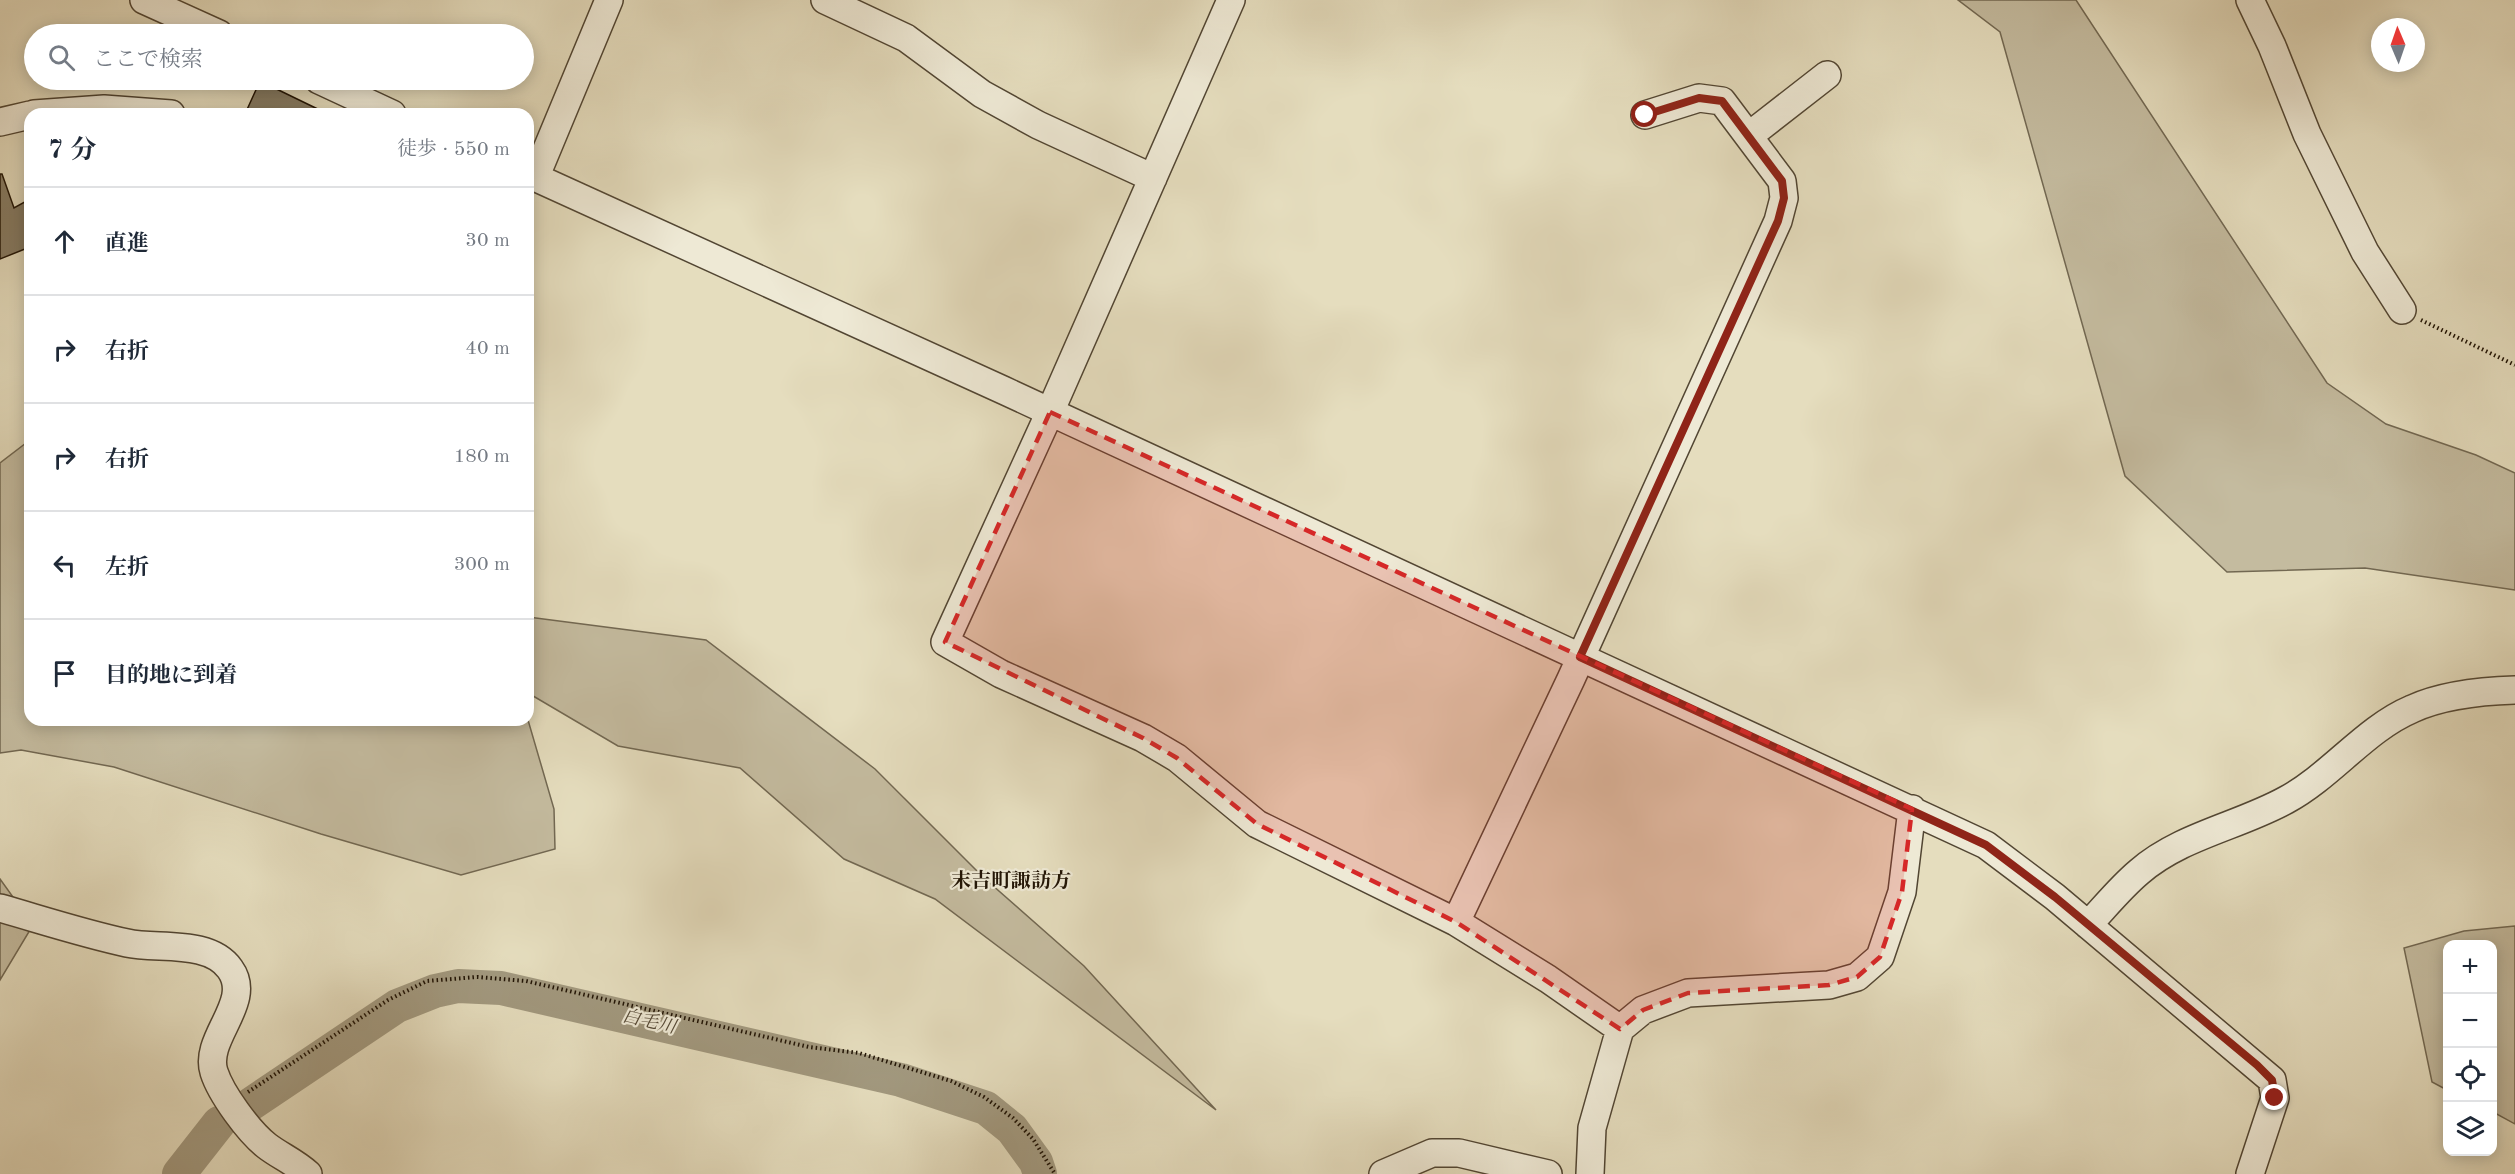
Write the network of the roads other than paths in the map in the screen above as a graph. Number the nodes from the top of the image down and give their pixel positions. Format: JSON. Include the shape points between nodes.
{"nodes":[{"id":1,"x":144,"y":0,"type":"edge"},
{"id":2,"x":609,"y":0,"type":"edge"},
{"id":3,"x":825,"y":0,"type":"edge"},
{"id":4,"x":1231,"y":0,"type":"edge"},
{"id":5,"x":2250,"y":0,"type":"edge"},
{"id":6,"x":197,"y":24,"type":"edge"},
{"id":7,"x":1827,"y":75,"type":"dead end"},
{"id":8,"x":340,"y":90,"type":"edge"},
{"id":9,"x":379,"y":108,"type":"edge"},
{"id":10,"x":1645,"y":115,"type":"dead end"},
{"id":11,"x":24,"y":116,"type":"edge"},
{"id":12,"x":0,"y":122,"type":"edge"},
{"id":13,"x":1750,"y":135,"type":"junction"},
{"id":14,"x":534,"y":171,"type":"edge"},
{"id":15,"x":534,"y":177,"type":"edge"},
{"id":16,"x":1153,"y":178,"type":"junction"},
{"id":17,"x":2402,"y":310,"type":"road end"},
{"id":18,"x":1050,"y":412,"type":"junction"},
{"id":19,"x":1580,"y":657,"type":"junction"},
{"id":20,"x":2515,"y":690,"type":"edge"},
{"id":21,"x":1912,"y":809,"type":"junction"},
{"id":22,"x":0,"y":909,"type":"edge"},
{"id":23,"x":1456,"y":922,"type":"junction"},
{"id":24,"x":2088,"y":924,"type":"junction"},
{"id":25,"x":1620,"y":1029,"type":"junction"},
{"id":26,"x":308,"y":1174,"type":"edge"},
{"id":27,"x":1383,"y":1174,"type":"edge"},
{"id":28,"x":1548,"y":1174,"type":"edge"},
{"id":29,"x":1590,"y":1174,"type":"edge"},
{"id":30,"x":2250,"y":1174,"type":"edge"}],
"edges":[{"from":1,"to":6,"type":"street"},
{"from":2,"to":14,"type":"street"},
{"from":3,"to":16,"type":"street","via":[[906,38],[982,94],[1038,125]]},
{"from":4,"to":16,"type":"street"},
{"from":5,"to":17,"type":"street","via":[[2307,134],[2365,252]]},
{"from":7,"to":13,"type":"street"},
{"from":8,"to":9,"type":"street"},
{"from":10,"to":13,"type":"street","via":[[1699,98],[1722,101]]},
{"from":11,"to":12,"type":"street"},
{"from":13,"to":19,"type":"street","via":[[1782,181],[1784,198],[1778,221]]},
{"from":15,"to":18,"type":"street"},
{"from":16,"to":18,"type":"street"},
{"from":18,"to":19,"type":"street"},
{"from":18,"to":23,"type":"street","via":[[945,642],[1001,674],[1143,738],[1177,758],[1257,824]]},
{"from":19,"to":21,"type":"street"},
{"from":19,"to":23,"type":"street"},
{"from":20,"to":24,"type":"street","via":[[2445,698],[2412,709],[2286,800],[2174,849],[2139,871]]},
{"from":21,"to":24,"type":"street","via":[[1986,845]]},
{"from":21,"to":25,"type":"street","via":[[1902,892],[1880,957],[1857,977],[1829,985],[1688,993],[1642,1010]]},
{"from":22,"to":26,"type":"street","via":[[129,944],[180,946],[214,956],[230,969],[237,987],[214,1051],[214,1072],[230,1103],[266,1145]]},
{"from":23,"to":25,"type":"street"},
{"from":24,"to":30,"type":"street","via":[[2272,1080],[2275,1098]]},
{"from":25,"to":29,"type":"street","via":[[1592,1128]]},
{"from":27,"to":28,"type":"street","via":[[1432,1153],[1459,1153]]}]}
